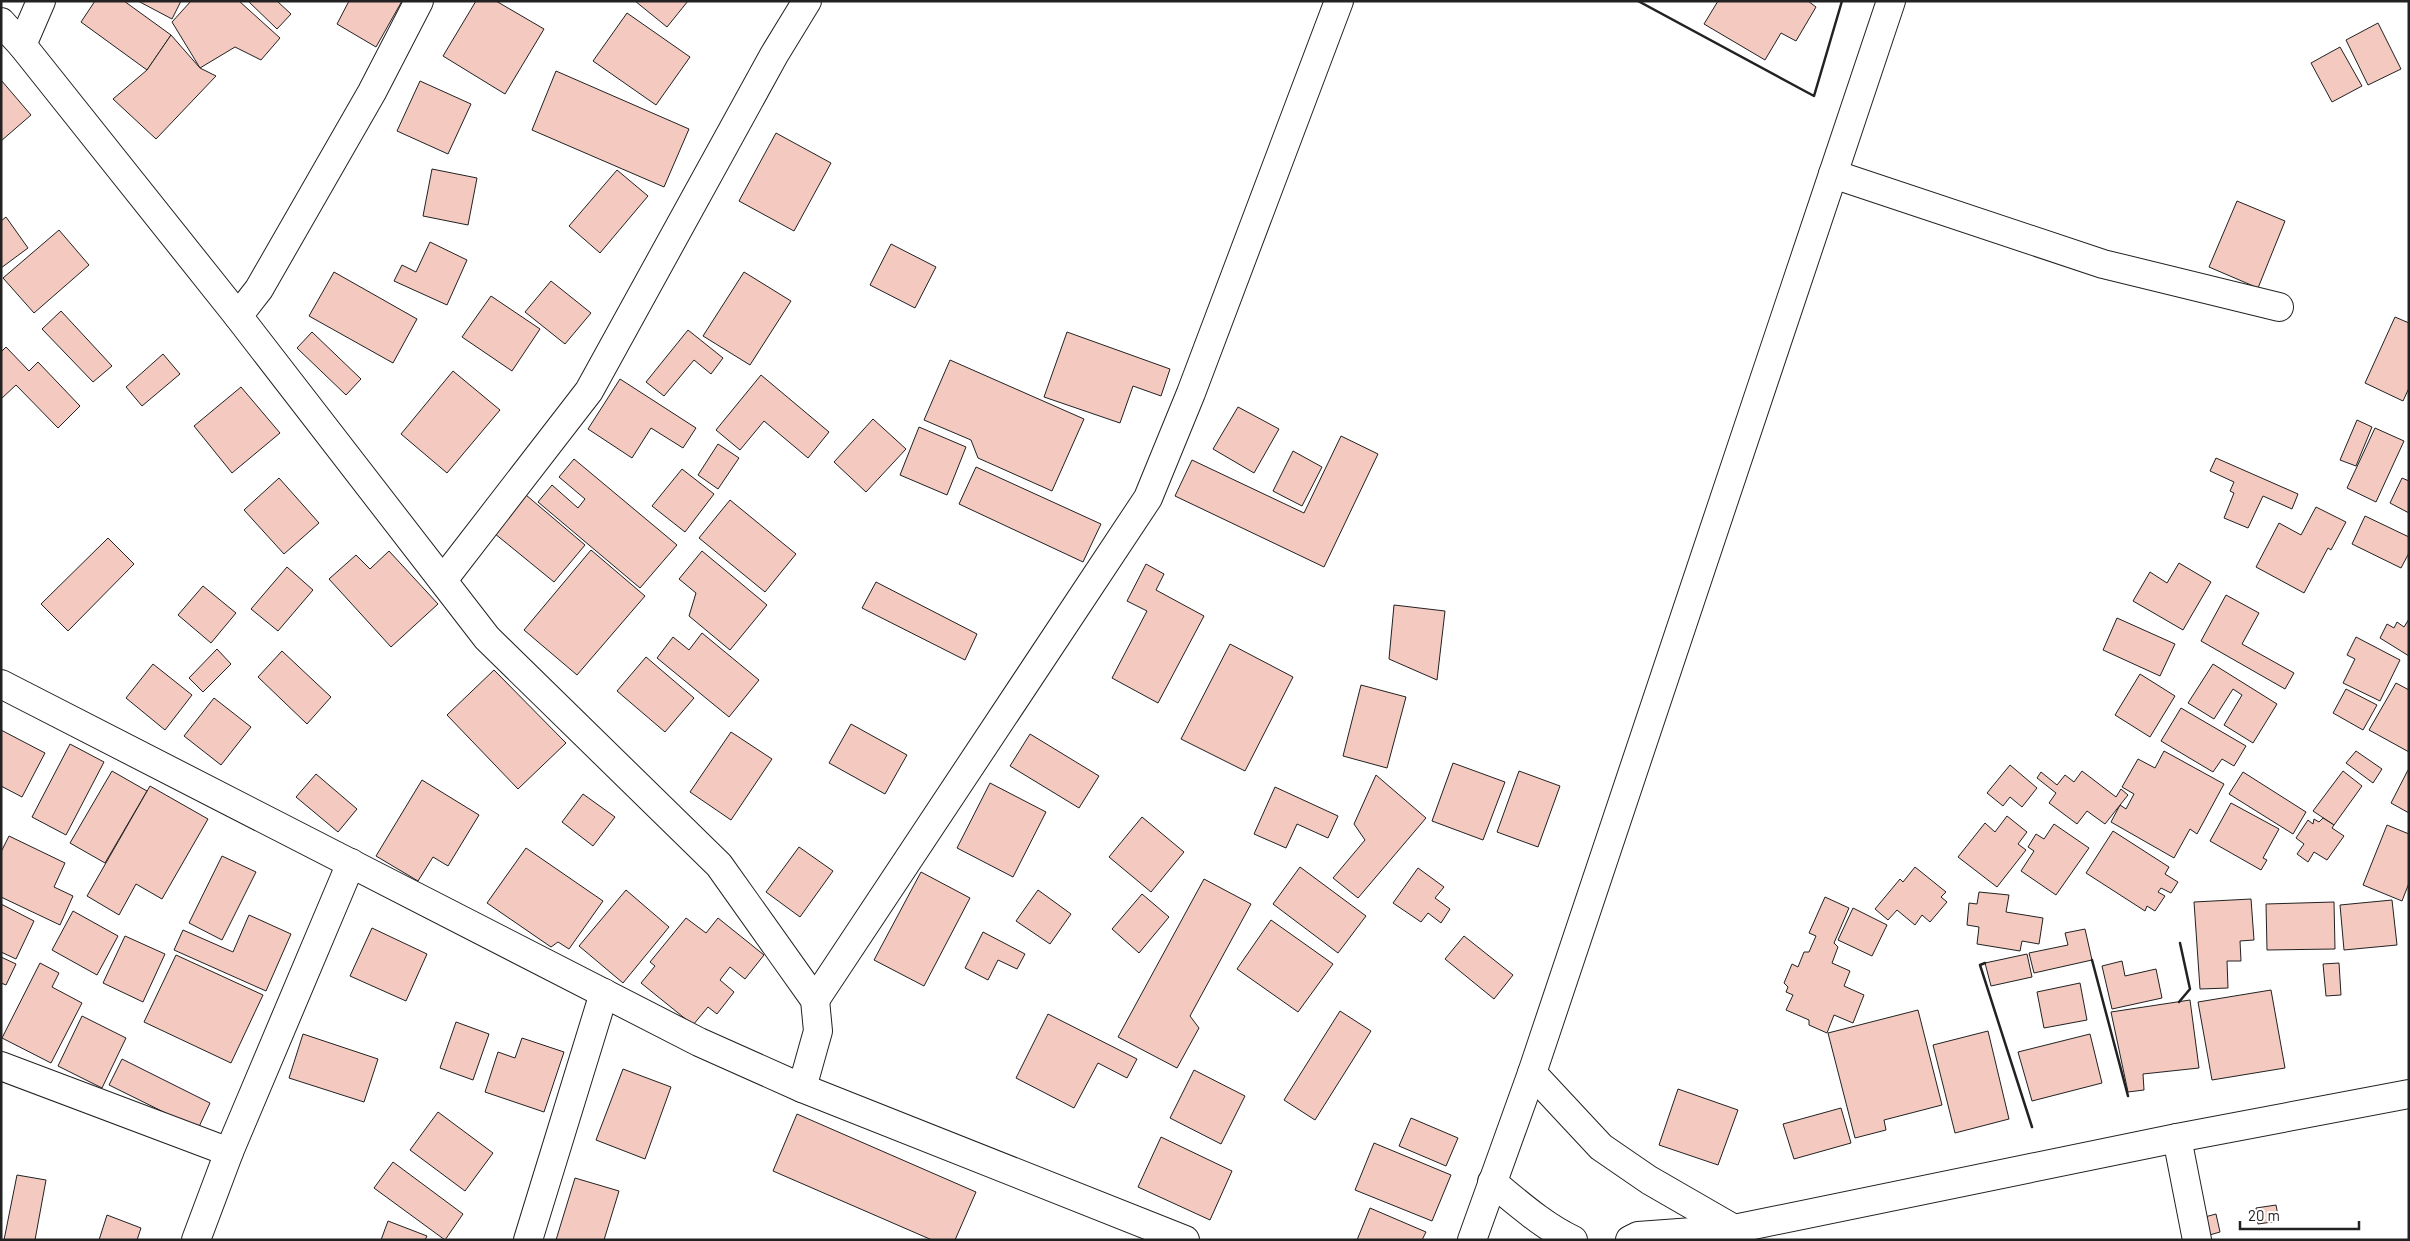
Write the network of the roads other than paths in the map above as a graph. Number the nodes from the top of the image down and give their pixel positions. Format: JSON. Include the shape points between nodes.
{"nodes":[{"id":1,"x":41,"y":1,"type":"edge"},
{"id":2,"x":419,"y":1,"type":"edge"},
{"id":3,"x":807,"y":1,"type":"edge"},
{"id":4,"x":1339,"y":1,"type":"edge"},
{"id":5,"x":1891,"y":1,"type":"edge"},
{"id":6,"x":1,"y":22,"type":"edge"},
{"id":7,"x":22,"y":44,"type":"junction"},
{"id":8,"x":1832,"y":174,"type":"junction"},
{"id":9,"x":2278,"y":307,"type":"dead end"},
{"id":10,"x":238,"y":316,"type":"junction"},
{"id":11,"x":443,"y":580,"type":"junction"},
{"id":12,"x":1,"y":684,"type":"edge"},
{"id":13,"x":350,"y":863,"type":"junction"},
{"id":14,"x":604,"y":993,"type":"junction"},
{"id":15,"x":815,"y":1000,"type":"junction"},
{"id":16,"x":1,"y":1066,"type":"edge"},
{"id":17,"x":1532,"y":1073,"type":"junction"},
{"id":18,"x":802,"y":1088,"type":"junction"},
{"id":19,"x":2409,"y":1094,"type":"edge"},
{"id":20,"x":2177,"y":1138,"type":"junction"},
{"id":21,"x":229,"y":1152,"type":"junction"},
{"id":22,"x":1492,"y":1182,"type":"junction"},
{"id":23,"x":1734,"y":1229,"type":"junction"},
{"id":24,"x":196,"y":1240,"type":"edge"},
{"id":25,"x":528,"y":1240,"type":"edge"},
{"id":26,"x":1185,"y":1240,"type":"edge"},
{"id":27,"x":1472,"y":1240,"type":"edge"},
{"id":28,"x":1573,"y":1240,"type":"edge"},
{"id":29,"x":1630,"y":1240,"type":"edge"},
{"id":30,"x":2197,"y":1240,"type":"edge"}],
"edges":[{"from":1,"to":7,"type":"street"},
{"from":2,"to":10,"type":"street","via":[[372,92],[259,289]]},
{"from":3,"to":11,"type":"street","via":[[588,391]]},
{"from":4,"to":15,"type":"street","via":[[1148,498]]},
{"from":5,"to":8,"type":"street"},
{"from":6,"to":7,"type":"street"},
{"from":7,"to":10,"type":"street"},
{"from":8,"to":9,"type":"street","via":[[2103,264]]},
{"from":8,"to":17,"type":"street"},
{"from":10,"to":11,"type":"street"},
{"from":11,"to":15,"type":"street","via":[[488,638],[719,865]]},
{"from":12,"to":13,"type":"street"},
{"from":13,"to":14,"type":"street"},
{"from":13,"to":21,"type":"street"},
{"from":14,"to":18,"type":"street","via":[[699,1042]]},
{"from":14,"to":25,"type":"street"},
{"from":15,"to":18,"type":"street","via":[[818,1032]]},
{"from":16,"to":21,"type":"street"},
{"from":17,"to":22,"type":"street"},
{"from":17,"to":23,"type":"street","via":[[1601,1147],[1649,1180]]},
{"from":18,"to":26,"type":"street"},
{"from":19,"to":20,"type":"street"},
{"from":20,"to":23,"type":"street"},
{"from":20,"to":30,"type":"street"},
{"from":21,"to":24,"type":"street"},
{"from":22,"to":27,"type":"street"},
{"from":22,"to":28,"type":"street","via":[[1534,1216]]},
{"from":23,"to":29,"type":"street","via":[[1638,1236]]}]}
